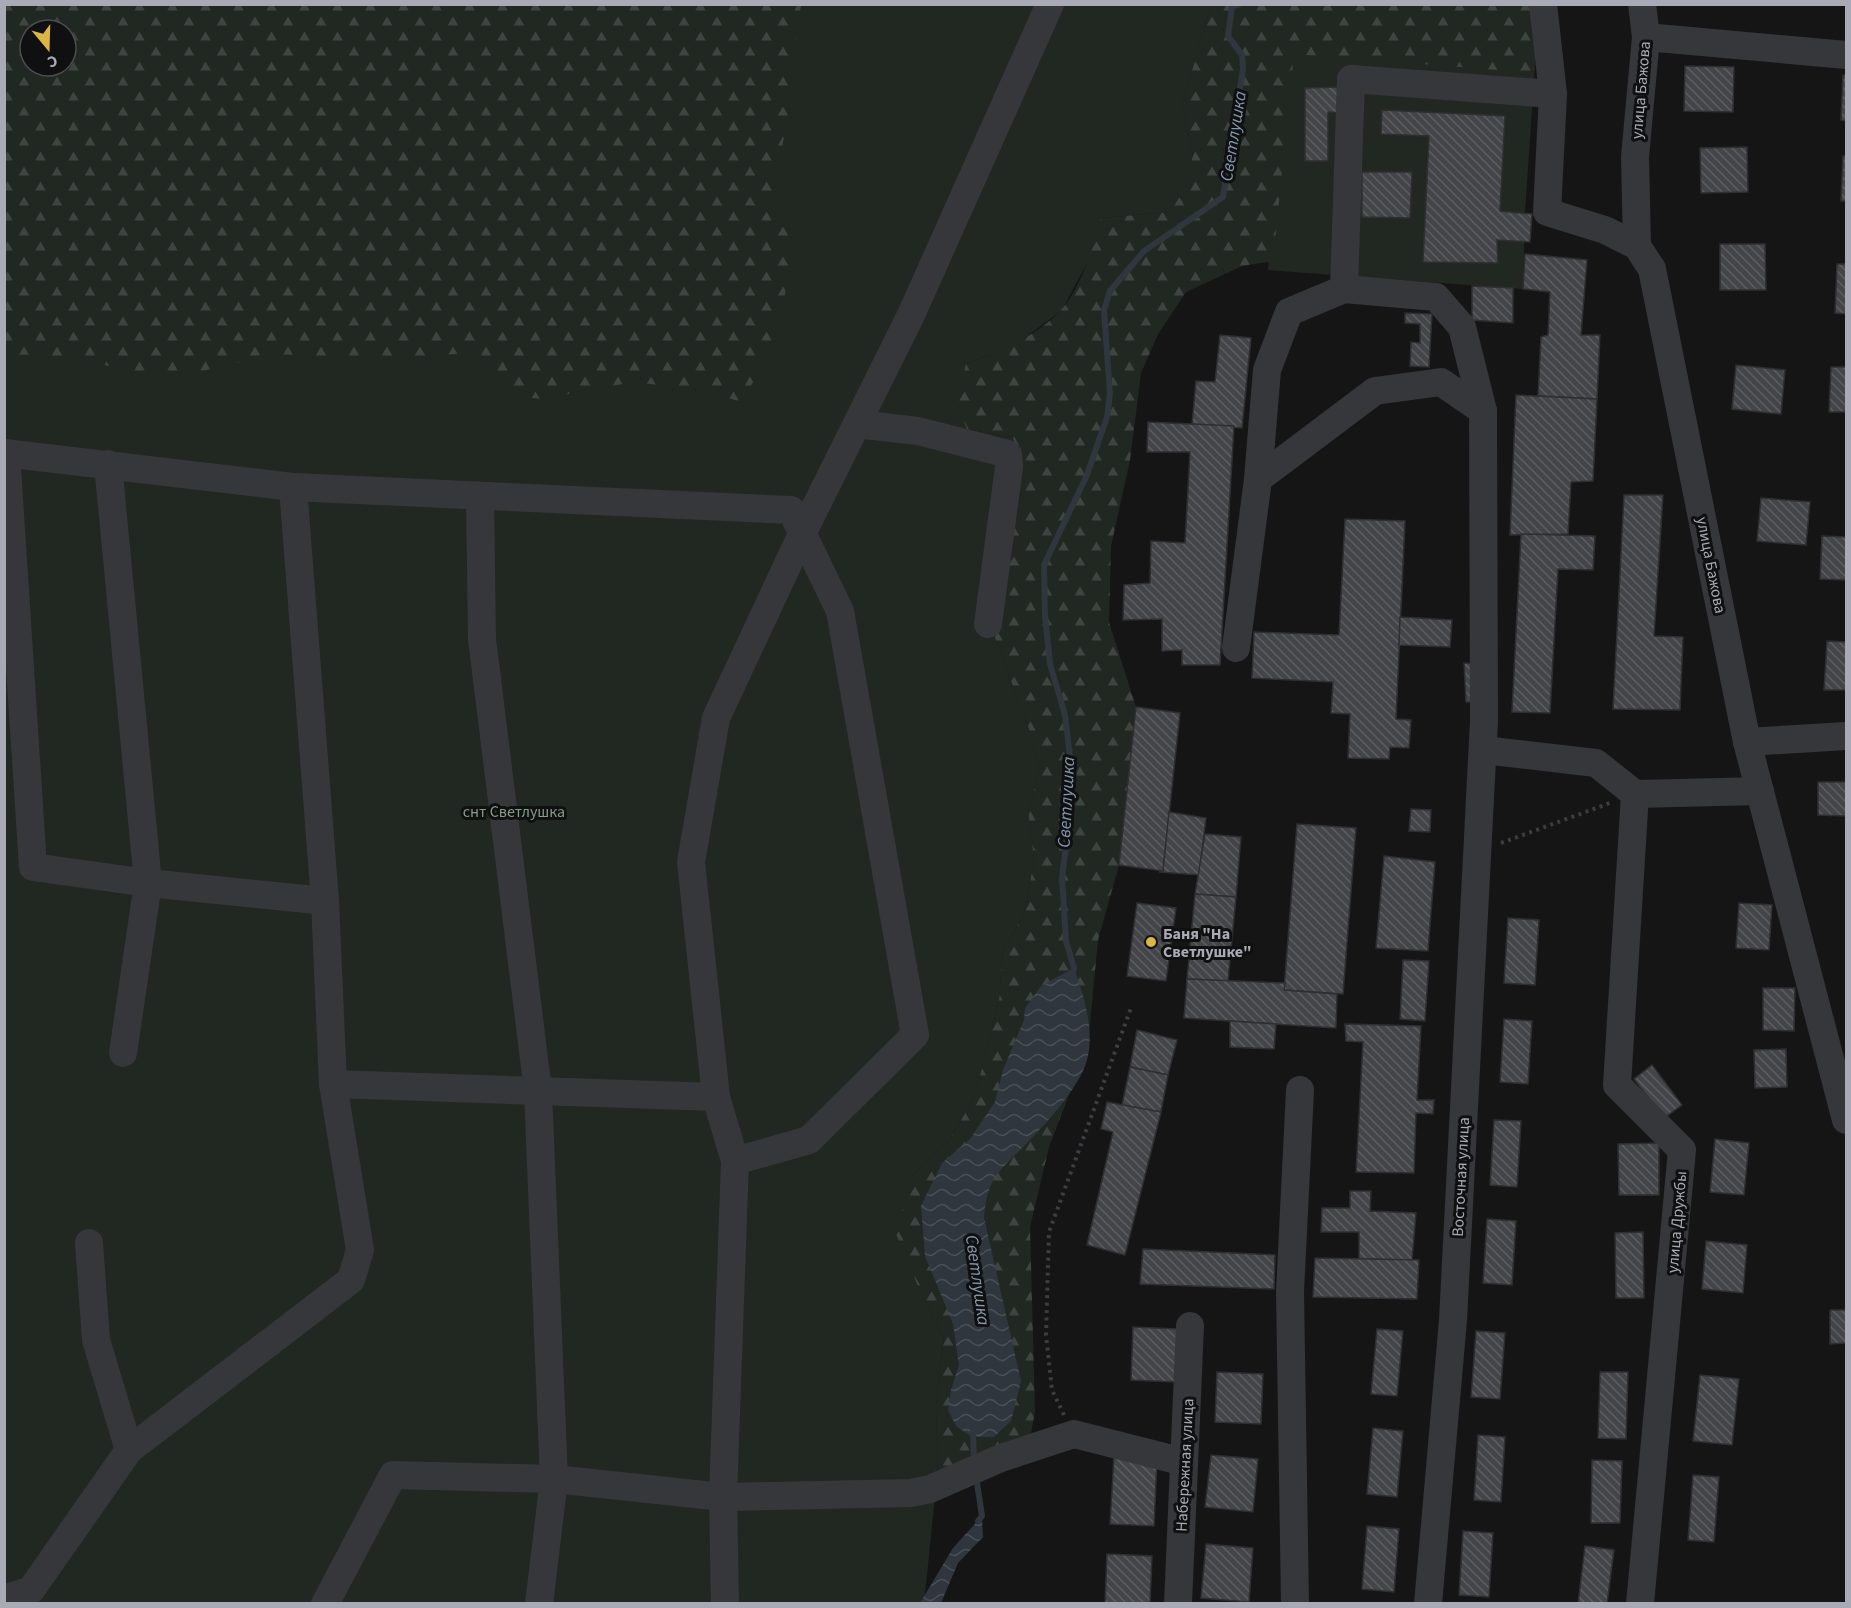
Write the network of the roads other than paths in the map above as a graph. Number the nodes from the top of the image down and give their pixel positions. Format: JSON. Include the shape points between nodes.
{"nodes":[{"id":1,"x":1050,"y":4,"type":"edge"},
{"id":2,"x":1543,"y":4,"type":"edge"},
{"id":3,"x":1642,"y":4,"type":"edge"},
{"id":4,"x":1646,"y":37,"type":"junction"},
{"id":5,"x":1846,"y":55,"type":"edge"},
{"id":6,"x":1553,"y":94,"type":"junction"},
{"id":7,"x":1637,"y":246,"type":"junction"},
{"id":8,"x":1344,"y":289,"type":"junction"},
{"id":9,"x":1483,"y":411,"type":"junction"},
{"id":10,"x":856,"y":424,"type":"junction"},
{"id":11,"x":5,"y":453,"type":"edge"},
{"id":12,"x":108,"y":464,"type":"junction"},
{"id":13,"x":1258,"y":479,"type":"junction"},
{"id":14,"x":292,"y":487,"type":"junction"},
{"id":15,"x":480,"y":496,"type":"junction"},
{"id":16,"x":802,"y":534,"type":"junction"},
{"id":17,"x":988,"y":624,"type":"dead end"},
{"id":18,"x":1236,"y":648,"type":"dead end"},
{"id":19,"x":1846,"y":736,"type":"edge"},
{"id":20,"x":1747,"y":742,"type":"junction"},
{"id":21,"x":1483,"y":750,"type":"junction"},
{"id":22,"x":1760,"y":791,"type":"junction"},
{"id":23,"x":1635,"y":794,"type":"junction"},
{"id":24,"x":148,"y":883,"type":"junction"},
{"id":25,"x":325,"y":901,"type":"junction"},
{"id":26,"x":123,"y":1053,"type":"dead end"},
{"id":27,"x":333,"y":1084,"type":"junction"},
{"id":28,"x":1300,"y":1090,"type":"dead end"},
{"id":29,"x":538,"y":1091,"type":"junction"},
{"id":30,"x":716,"y":1097,"type":"junction"},
{"id":31,"x":1846,"y":1120,"type":"edge"},
{"id":32,"x":735,"y":1161,"type":"junction"},
{"id":33,"x":88,"y":1243,"type":"dead end"},
{"id":34,"x":1190,"y":1326,"type":"dead end"},
{"id":35,"x":129,"y":1450,"type":"junction"},
{"id":36,"x":1184,"y":1462,"type":"junction"},
{"id":37,"x":554,"y":1479,"type":"junction"},
{"id":38,"x":723,"y":1497,"type":"junction"},
{"id":39,"x":4,"y":1599,"type":"edge"},
{"id":40,"x":326,"y":1604,"type":"edge"},
{"id":41,"x":539,"y":1604,"type":"edge"},
{"id":42,"x":725,"y":1604,"type":"edge"},
{"id":43,"x":1178,"y":1604,"type":"edge"},
{"id":44,"x":1294,"y":1604,"type":"edge"},
{"id":45,"x":1428,"y":1604,"type":"edge"},
{"id":46,"x":1640,"y":1604,"type":"edge"}],
"edges":[{"from":1,"to":10,"type":"street","via":[[911,315]]},
{"from":2,"to":6,"type":"street"},
{"from":3,"to":4,"type":"street","name":"улица Бажова"},
{"from":4,"to":5,"type":"street"},
{"from":4,"to":7,"type":"street","name":"улица Бажова","via":[[1635,157]]},
{"from":6,"to":7,"type":"street","via":[[1547,212],[1605,230]]},
{"from":6,"to":8,"type":"street","via":[[1351,79]]},
{"from":7,"to":20,"type":"street","name":"улица Бажова","via":[[1652,269]]},
{"from":8,"to":9,"type":"street","name":"Восточная улица","via":[[1436,297],[1462,327]]},
{"from":8,"to":13,"type":"street","via":[[1290,312],[1267,370]]},
{"from":9,"to":13,"type":"street","via":[[1441,382],[1375,391]]},
{"from":9,"to":21,"type":"street","name":"Восточная улица"},
{"from":10,"to":16,"type":"street"},
{"from":10,"to":17,"type":"street","via":[[918,431],[1008,453]]},
{"from":11,"to":12,"type":"street"},
{"from":11,"to":24,"type":"street","via":[[33,867]]},
{"from":12,"to":14,"type":"street"},
{"from":12,"to":24,"type":"street"},
{"from":13,"to":18,"type":"street"},
{"from":14,"to":15,"type":"street"},
{"from":14,"to":25,"type":"street"},
{"from":15,"to":16,"type":"street","via":[[791,510]]},
{"from":15,"to":29,"type":"street","via":[[482,639]]},
{"from":16,"to":30,"type":"street","via":[[716,718],[691,862]]},
{"from":16,"to":32,"type":"street","via":[[840,611],[915,1035],[809,1140]]},
{"from":19,"to":20,"type":"street"},
{"from":20,"to":22,"type":"street","name":"улица Бажова"},
{"from":21,"to":23,"type":"street","via":[[1596,763]]},
{"from":21,"to":45,"type":"street","name":"Восточная улица","via":[[1452,1320]]},
{"from":22,"to":23,"type":"street"},
{"from":22,"to":31,"type":"street","name":"улица Бажова"},
{"from":23,"to":46,"type":"street","name":"улица Дружбы","via":[[1617,1085],[1682,1150]]},
{"from":24,"to":25,"type":"street"},
{"from":24,"to":26,"type":"street"},
{"from":25,"to":27,"type":"street"},
{"from":27,"to":29,"type":"street"},
{"from":27,"to":35,"type":"street","via":[[360,1250],[351,1280]]},
{"from":28,"to":44,"type":"street","via":[[1290,1328]]},
{"from":29,"to":30,"type":"street"},
{"from":29,"to":37,"type":"street"},
{"from":30,"to":32,"type":"street"},
{"from":32,"to":38,"type":"street"},
{"from":33,"to":35,"type":"street","via":[[96,1340]]},
{"from":34,"to":36,"type":"street","name":"Набережная улица"},
{"from":35,"to":39,"type":"street","via":[[31,1590]]},
{"from":36,"to":38,"type":"street","via":[[1074,1434],[911,1493]]},
{"from":36,"to":43,"type":"street","name":"Набережная улица"},
{"from":37,"to":38,"type":"street"},
{"from":37,"to":40,"type":"street","via":[[393,1475]]},
{"from":37,"to":41,"type":"street"},
{"from":38,"to":42,"type":"street"}]}
